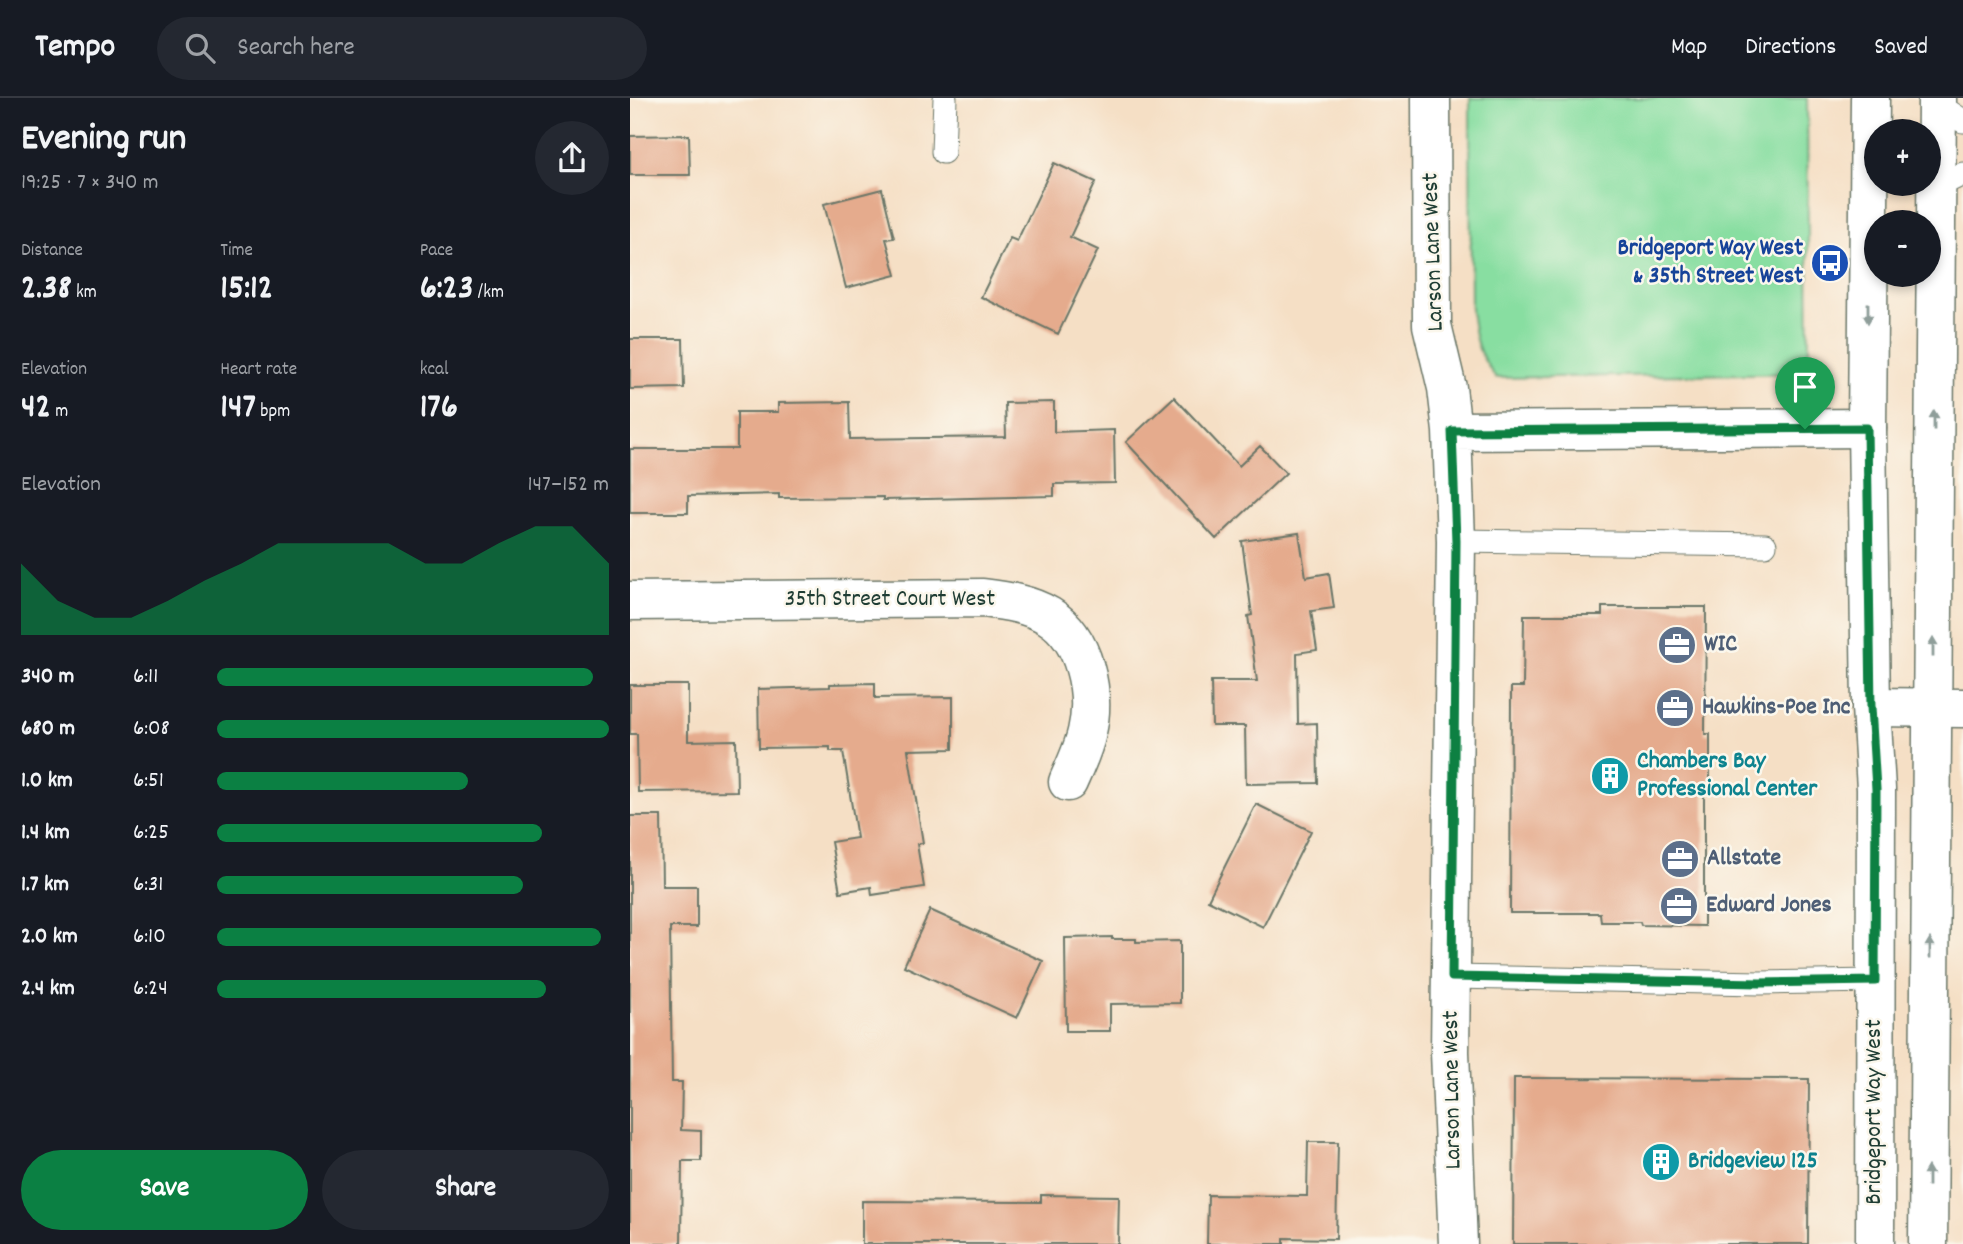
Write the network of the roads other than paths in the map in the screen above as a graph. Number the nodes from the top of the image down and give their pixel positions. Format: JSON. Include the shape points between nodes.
{"nodes":[{"id":1,"x":945,"y":98,"type":"edge"},
{"id":2,"x":1431,"y":98,"type":"edge"},
{"id":3,"x":1870,"y":98,"type":"edge"},
{"id":4,"x":1946,"y":108,"type":"edge"},
{"id":5,"x":943,"y":152,"type":"dead end"},
{"id":6,"x":1950,"y":181,"type":"edge"},
{"id":7,"x":1867,"y":428,"type":"junction"},
{"id":8,"x":1452,"y":431,"type":"junction"},
{"id":9,"x":1456,"y":541,"type":"junction"},
{"id":10,"x":1765,"y":545,"type":"dead end"},
{"id":11,"x":630,"y":600,"type":"edge"},
{"id":12,"x":1871,"y":707,"type":"junction"},
{"id":13,"x":1947,"y":708,"type":"edge"},
{"id":14,"x":1068,"y":782,"type":"dead end"},
{"id":15,"x":1452,"y":977,"type":"junction"},
{"id":16,"x":1875,"y":981,"type":"junction"},
{"id":17,"x":1458,"y":1244,"type":"edge"},
{"id":18,"x":1875,"y":1244,"type":"edge"},
{"id":19,"x":1928,"y":1244,"type":"edge"}],
"edges":[{"from":1,"to":5,"type":"lane"},
{"from":2,"to":8,"type":"main road","name":"Larson Lane West","via":[[1432,325]]},
{"from":3,"to":7,"type":"main road","name":"Bridgeport Way West","one_way":true},
{"from":4,"to":6,"type":"main road"},
{"from":13,"to":6,"type":"main road","one_way":true},
{"from":7,"to":8,"type":"main road"},
{"from":7,"to":12,"type":"main road","name":"Bridgeport Way West"},
{"from":8,"to":9,"type":"main road","name":"Larson Lane West"},
{"from":9,"to":10,"type":"lane"},
{"from":9,"to":15,"type":"main road","name":"Larson Lane West"},
{"from":11,"to":14,"type":"main road","name":"35th Street Court West","via":[[983,598],[1039,611],[1069,634],[1089,687],[1088,731]]},
{"from":12,"to":13,"type":"main road"},
{"from":12,"to":16,"type":"main road","name":"Bridgeport Way West","via":[[1876,789]]},
{"from":19,"to":13,"type":"main road","one_way":true},
{"from":15,"to":16,"type":"lane"},
{"from":15,"to":17,"type":"main road","name":"Larson Lane West","via":[[1450,1052]]},
{"from":16,"to":18,"type":"main road","name":"Bridgeport Way West"}]}
